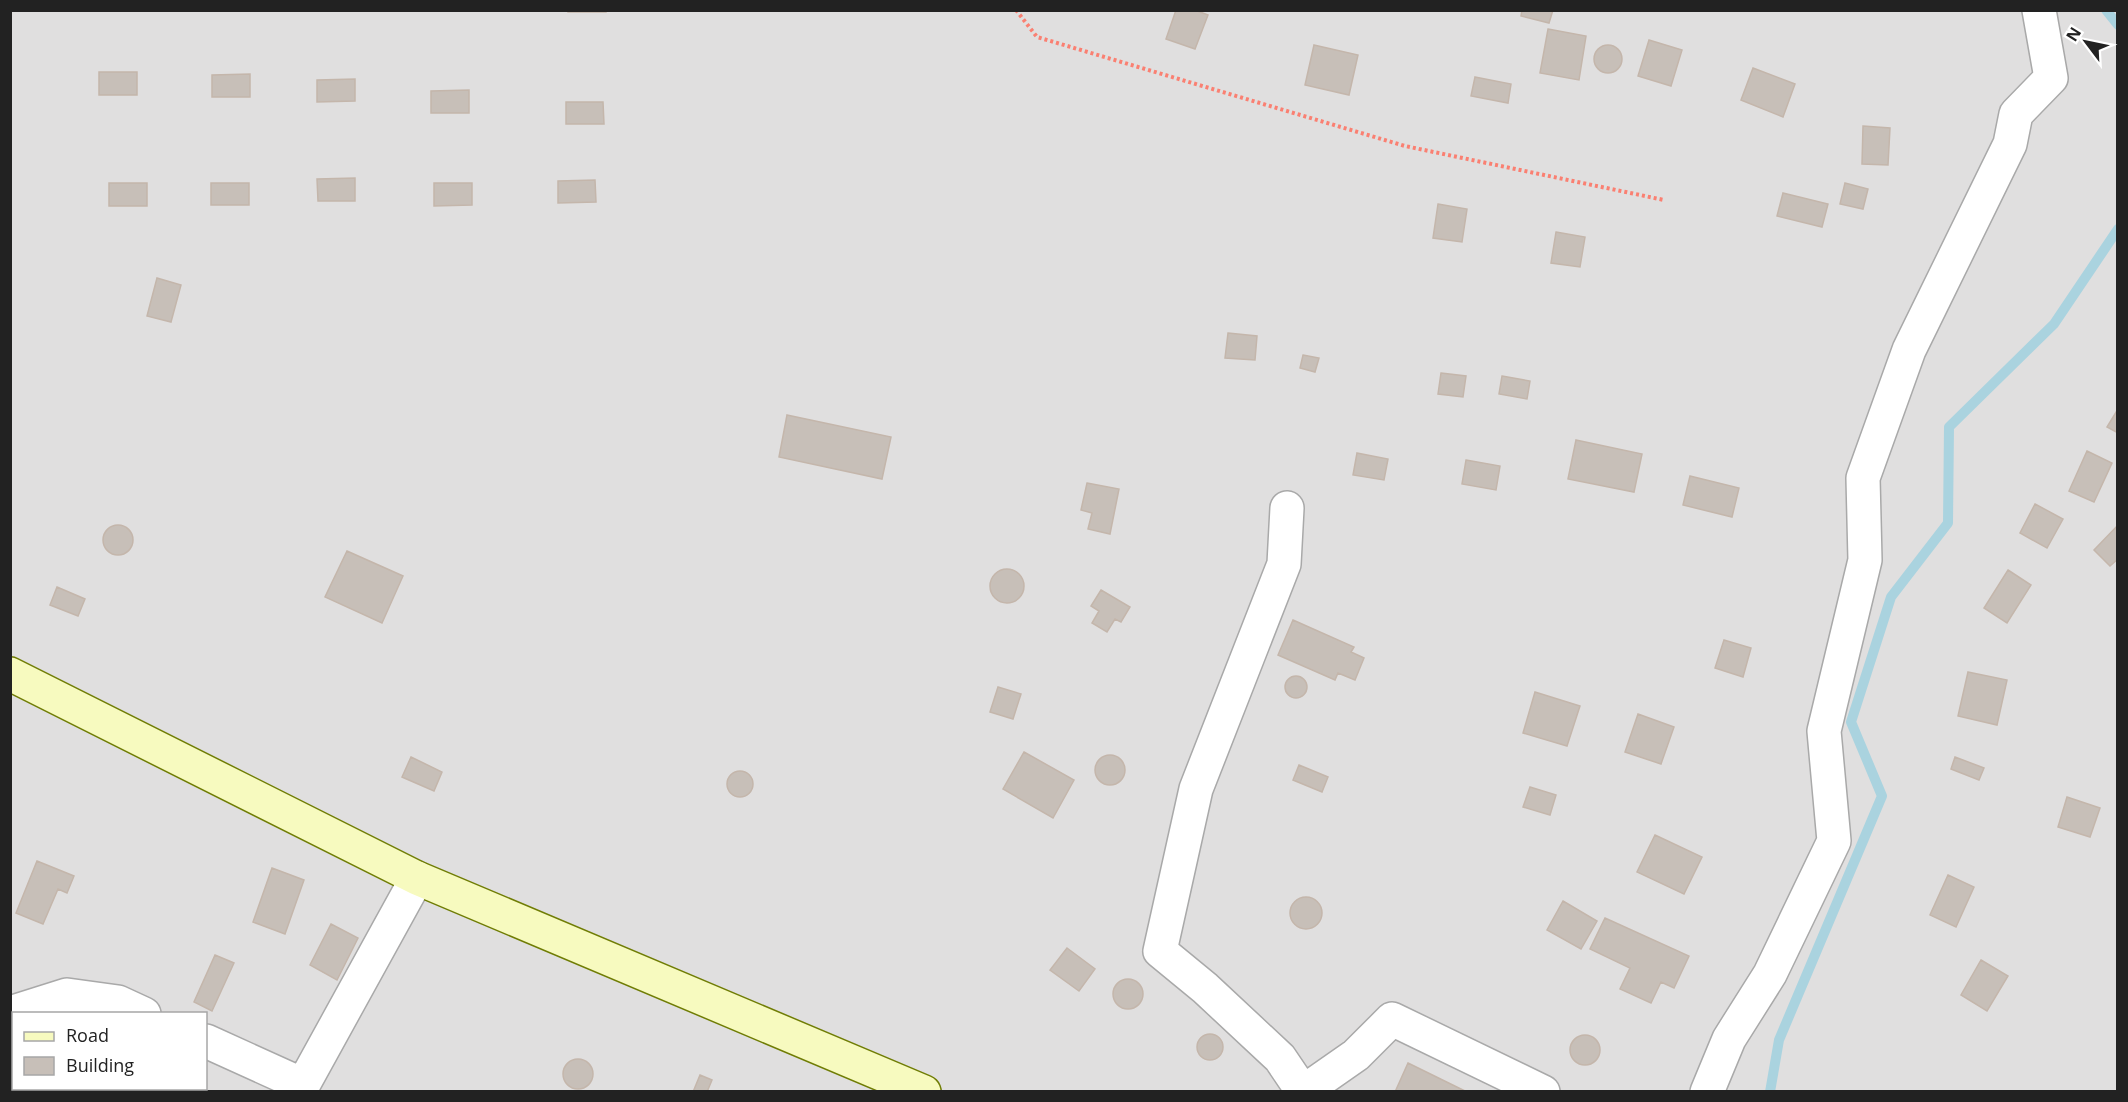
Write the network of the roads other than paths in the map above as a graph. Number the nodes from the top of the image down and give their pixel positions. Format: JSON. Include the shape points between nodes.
{"nodes":[{"id":1,"x":2039,"y":10,"type":"edge"},
{"id":2,"x":1287,"y":508,"type":"dead end"},
{"id":3,"x":10,"y":674,"type":"edge"},
{"id":4,"x":417,"y":878,"type":"junction"},
{"id":5,"x":13,"y":1012,"type":"edge"},
{"id":6,"x":140,"y":1012,"type":"edge"},
{"id":7,"x":207,"y":1041,"type":"edge"},
{"id":8,"x":924,"y":1092,"type":"edge"},
{"id":9,"x":1303,"y":1092,"type":"edge"},
{"id":10,"x":1544,"y":1092,"type":"edge"},
{"id":11,"x":1707,"y":1092,"type":"edge"}],
"edges":[{"from":1,"to":11,"type":"street","via":[[2051,78],[2016,114],[2010,144],[1909,350],[1863,478],[1865,560],[1824,731],[1833,841],[1770,974],[1729,1039]]},
{"from":2,"to":9,"type":"street","via":[[1284,564],[1196,789],[1160,951],[1280,1058]]},
{"from":3,"to":4,"type":"main road"},
{"from":4,"to":7,"type":"street","via":[[303,1085]]},
{"from":4,"to":8,"type":"main road"},
{"from":5,"to":6,"type":"street","via":[[67,995],[118,1002]]},
{"from":9,"to":10,"type":"street","via":[[1356,1055],[1392,1019]]}]}
